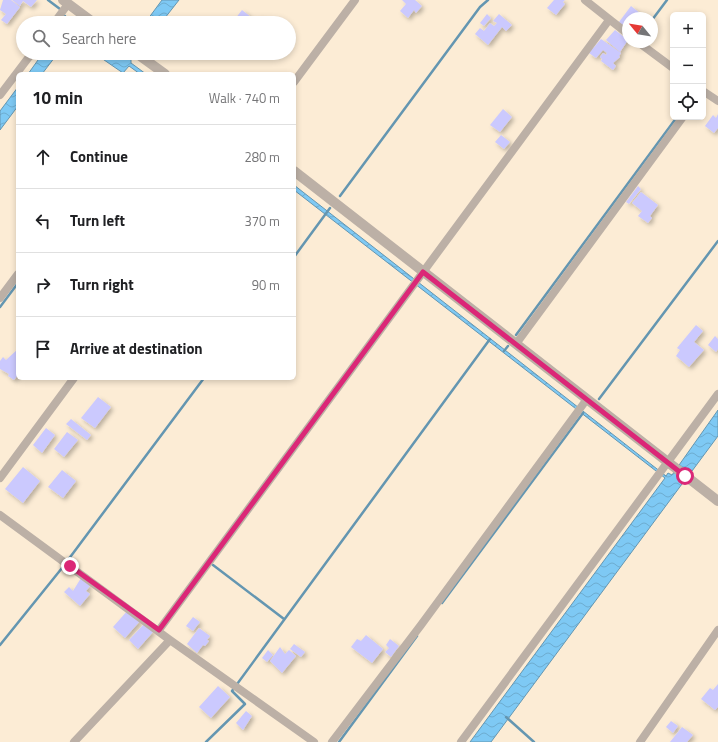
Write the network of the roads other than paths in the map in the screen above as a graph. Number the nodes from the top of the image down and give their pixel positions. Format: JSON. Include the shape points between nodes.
{"nodes":[{"id":1,"x":355,"y":0,"type":"edge"},
{"id":2,"x":585,"y":0,"type":"edge"},
{"id":3,"x":65,"y":2,"type":"edge"},
{"id":4,"x":58,"y":16,"type":"edge"},
{"id":5,"x":84,"y":16,"type":"edge"},
{"id":6,"x":609,"y":20,"type":"junction"},
{"id":7,"x":622,"y":30,"type":"edge"},
{"id":8,"x":646,"y":48,"type":"edge"},
{"id":9,"x":27,"y":60,"type":"edge"},
{"id":10,"x":146,"y":60,"type":"edge"},
{"id":11,"x":670,"y":66,"type":"edge"},
{"id":12,"x":18,"y":72,"type":"edge"},
{"id":13,"x":162,"y":72,"type":"edge"},
{"id":14,"x":16,"y":74,"type":"edge"},
{"id":15,"x":296,"y":79,"type":"edge"},
{"id":16,"x":706,"y":93,"type":"edge"},
{"id":17,"x":0,"y":95,"type":"edge"},
{"id":18,"x":718,"y":101,"type":"edge"},
{"id":19,"x":682,"y":120,"type":"edge"},
{"id":20,"x":296,"y":173,"type":"edge"},
{"id":21,"x":16,"y":277,"type":"edge"},
{"id":22,"x":418,"y":278,"type":"junction"},
{"id":23,"x":0,"y":298,"type":"edge"},
{"id":24,"x":516,"y":344,"type":"junction"},
{"id":25,"x":73,"y":380,"type":"edge"},
{"id":26,"x":718,"y":394,"type":"edge"},
{"id":27,"x":584,"y":403,"type":"junction"},
{"id":28,"x":667,"y":462,"type":"junction"},
{"id":29,"x":0,"y":478,"type":"edge"},
{"id":30,"x":718,"y":501,"type":"edge"},
{"id":31,"x":0,"y":515,"type":"edge"},
{"id":32,"x":159,"y":630,"type":"junction"},
{"id":33,"x":718,"y":630,"type":"edge"},
{"id":34,"x":170,"y":640,"type":"junction"},
{"id":35,"x":74,"y":742,"type":"edge"},
{"id":36,"x":314,"y":742,"type":"edge"},
{"id":37,"x":332,"y":742,"type":"edge"},
{"id":38,"x":462,"y":742,"type":"edge"},
{"id":39,"x":640,"y":742,"type":"edge"}],
"edges":[{"from":1,"to":15,"type":"street"},
{"from":2,"to":6,"type":"street"},
{"from":3,"to":4,"type":"street"},
{"from":3,"to":5,"type":"street"},
{"from":6,"to":7,"type":"street"},
{"from":6,"to":22,"type":"street"},
{"from":8,"to":11,"type":"street"},
{"from":9,"to":12,"type":"street"},
{"from":10,"to":13,"type":"street"},
{"from":14,"to":17,"type":"street"},
{"from":16,"to":18,"type":"street"},
{"from":19,"to":24,"type":"street"},
{"from":20,"to":22,"type":"street"},
{"from":21,"to":23,"type":"street"},
{"from":22,"to":24,"type":"street"},
{"from":22,"to":32,"type":"street"},
{"from":24,"to":27,"type":"street"},
{"from":25,"to":29,"type":"street"},
{"from":26,"to":28,"type":"street"},
{"from":27,"to":28,"type":"street"},
{"from":27,"to":37,"type":"street"},
{"from":28,"to":30,"type":"street"},
{"from":28,"to":38,"type":"street"},
{"from":31,"to":32,"type":"street"},
{"from":32,"to":34,"type":"street"},
{"from":33,"to":39,"type":"street"},
{"from":34,"to":35,"type":"street"},
{"from":34,"to":36,"type":"street"}]}
